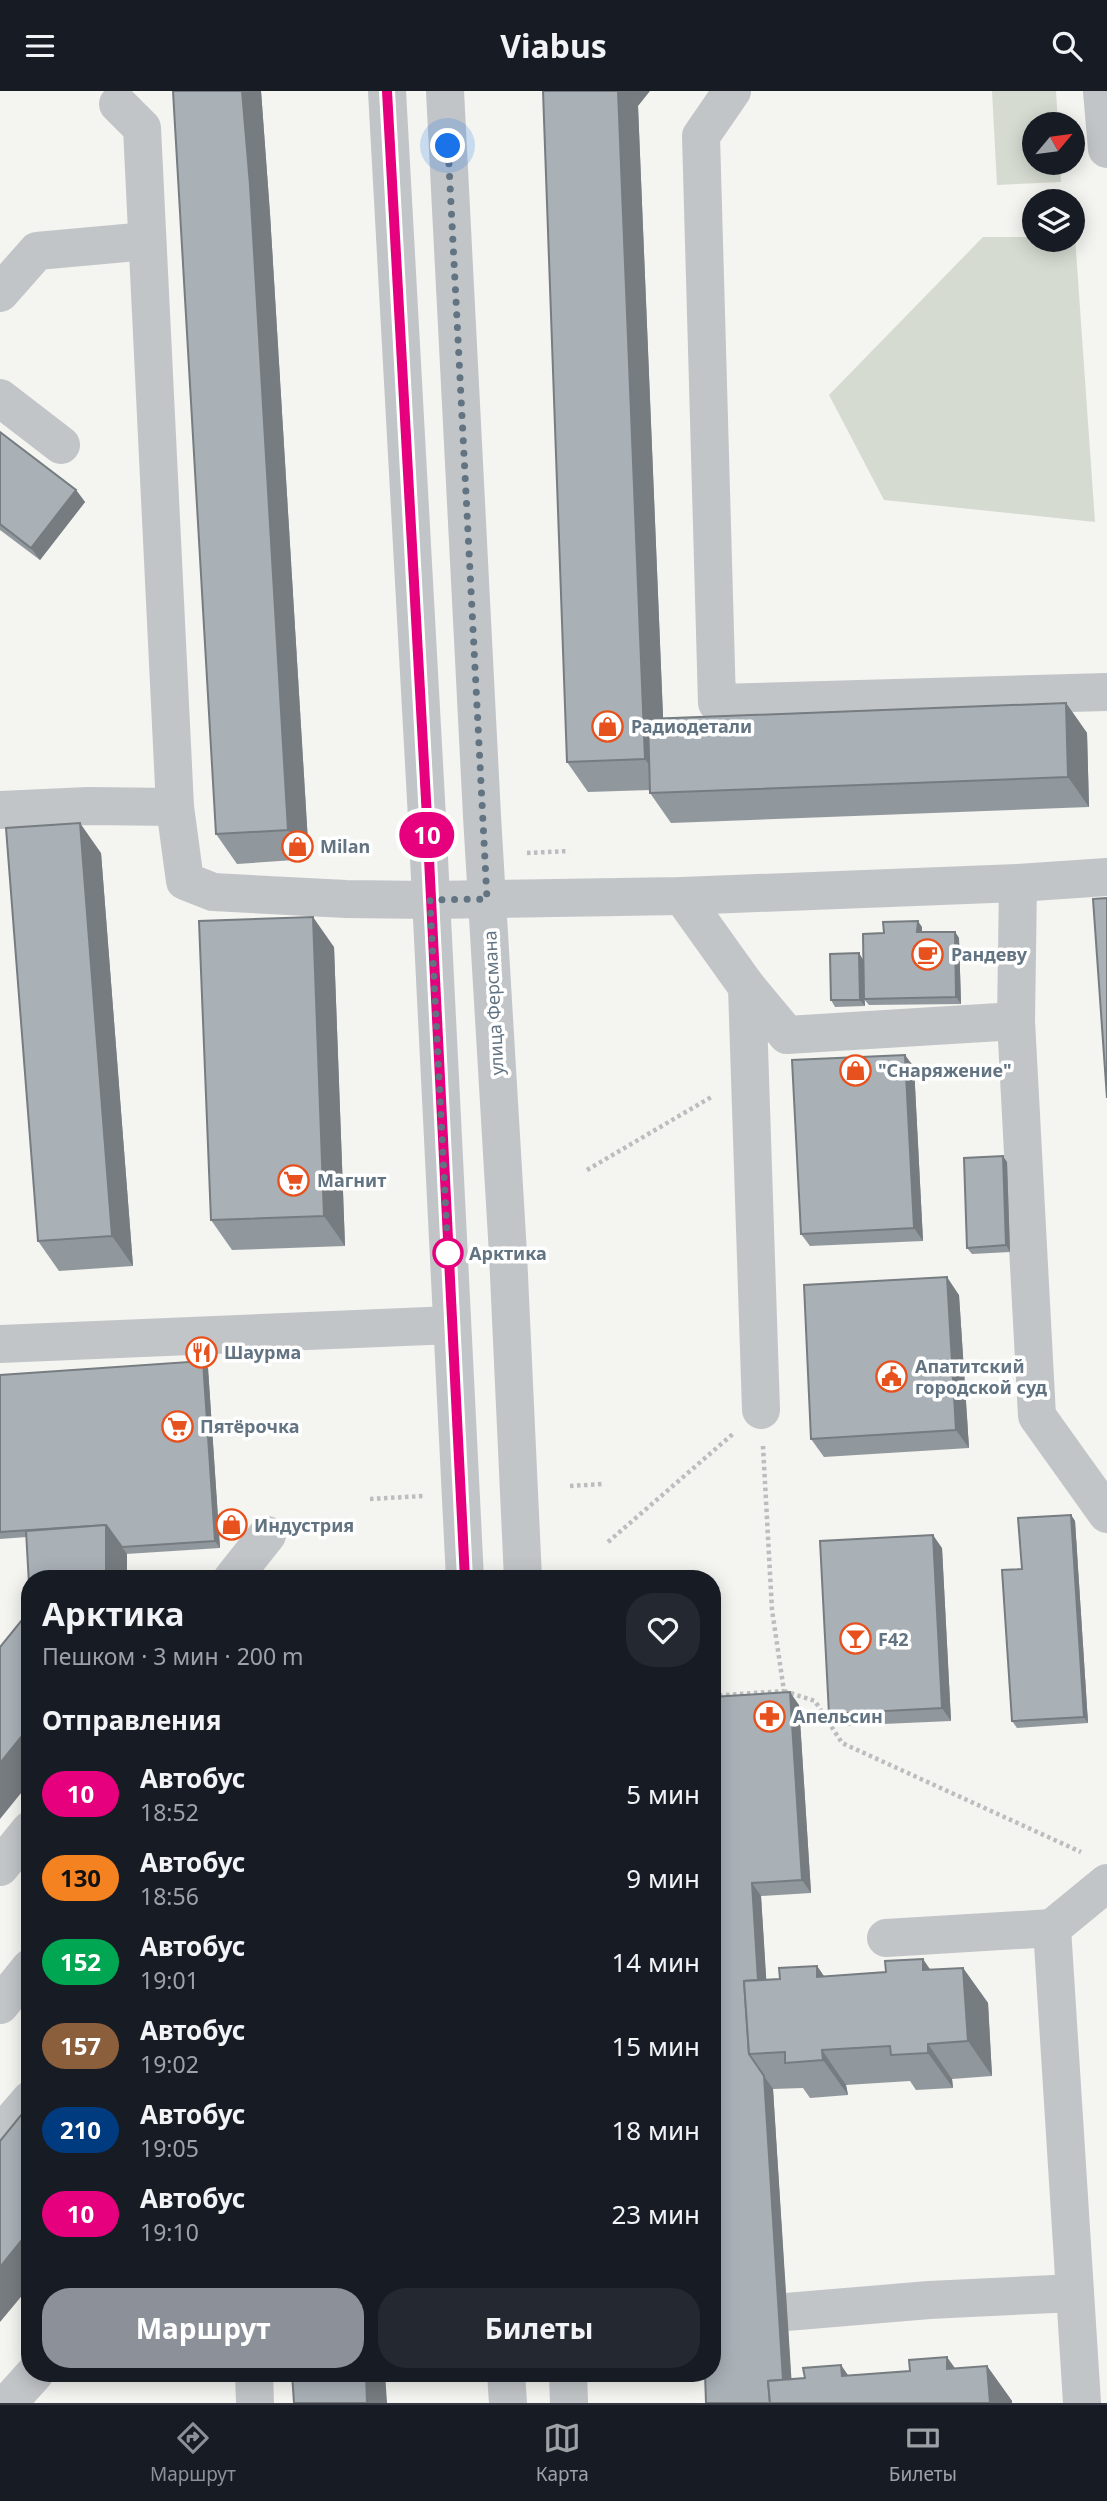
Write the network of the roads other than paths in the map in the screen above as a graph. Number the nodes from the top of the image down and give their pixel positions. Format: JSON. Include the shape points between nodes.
{"nodes":[{"id":1,"x":387,"y":91,"type":"edge"},
{"id":2,"x":445,"y":91,"type":"edge"},
{"id":3,"x":732,"y":91,"type":"edge"},
{"id":4,"x":1102,"y":91,"type":"edge"},
{"id":5,"x":121,"y":95,"type":"edge"},
{"id":6,"x":1107,"y":149,"type":"edge"},
{"id":7,"x":148,"y":241,"type":"junction"},
{"id":8,"x":0,"y":293,"type":"edge"},
{"id":9,"x":0,"y":398,"type":"edge"},
{"id":10,"x":61,"y":445,"type":"dead end"},
{"id":11,"x":1107,"y":692,"type":"edge"},
{"id":12,"x":175,"y":807,"type":"junction"},
{"id":13,"x":0,"y":810,"type":"edge"},
{"id":14,"x":1107,"y":877,"type":"edge"},
{"id":15,"x":1018,"y":883,"type":"junction"},
{"id":16,"x":682,"y":897,"type":"junction"},
{"id":17,"x":487,"y":899,"type":"junction"},
{"id":18,"x":430,"y":900,"type":"junction"},
{"id":19,"x":747,"y":987,"type":"junction"},
{"id":20,"x":1016,"y":1021,"type":"junction"},
{"id":21,"x":452,"y":1325,"type":"junction"},
{"id":22,"x":0,"y":1344,"type":"edge"},
{"id":23,"x":761,"y":1410,"type":"road end"},
{"id":24,"x":1107,"y":1514,"type":"edge"},
{"id":25,"x":267,"y":1535,"type":"dead end"},
{"id":26,"x":239,"y":1570,"type":"edge"},
{"id":27,"x":465,"y":1570,"type":"edge"},
{"id":28,"x":523,"y":1570,"type":"edge"},
{"id":29,"x":21,"y":1841,"type":"edge"},
{"id":30,"x":0,"y":1867,"type":"edge"},
{"id":31,"x":1107,"y":1883,"type":"edge"},
{"id":32,"x":1052,"y":1927,"type":"junction"},
{"id":33,"x":886,"y":1938,"type":"dead end"},
{"id":34,"x":21,"y":1979,"type":"edge"},
{"id":35,"x":0,"y":2005,"type":"edge"},
{"id":36,"x":21,"y":2111,"type":"edge"},
{"id":37,"x":0,"y":2136,"type":"edge"},
{"id":38,"x":1075,"y":2293,"type":"junction"},
{"id":39,"x":786,"y":2312,"type":"dead end"},
{"id":40,"x":27,"y":2382,"type":"edge"},
{"id":41,"x":254,"y":2382,"type":"edge"},
{"id":42,"x":507,"y":2382,"type":"edge"},
{"id":43,"x":568,"y":2382,"type":"edge"},
{"id":44,"x":8,"y":2403,"type":"edge"},
{"id":45,"x":255,"y":2403,"type":"edge"},
{"id":46,"x":508,"y":2403,"type":"edge"},
{"id":47,"x":569,"y":2403,"type":"edge"},
{"id":48,"x":1082,"y":2403,"type":"edge"}],
"edges":[{"from":1,"to":18,"type":"street"},
{"from":2,"to":17,"type":"street","name":"улица Ферсмана"},
{"from":3,"to":11,"type":"street","via":[[701,135],[717,703]]},
{"from":4,"to":6,"type":"street"},
{"from":5,"to":7,"type":"street","via":[[142,128]]},
{"from":7,"to":8,"type":"street","via":[[37,251]]},
{"from":7,"to":12,"type":"street"},
{"from":9,"to":10,"type":"street"},
{"from":12,"to":13,"type":"street"},
{"from":12,"to":18,"type":"street","via":[[185,881],[213,892]]},
{"from":14,"to":15,"type":"street"},
{"from":15,"to":16,"type":"street"},
{"from":15,"to":20,"type":"street"},
{"from":16,"to":17,"type":"street"},
{"from":16,"to":19,"type":"street"},
{"from":17,"to":18,"type":"street"},
{"from":17,"to":28,"type":"street","name":"улица Ферсмана"},
{"from":18,"to":21,"type":"street"},
{"from":19,"to":20,"type":"street","via":[[786,1035]]},
{"from":19,"to":23,"type":"street"},
{"from":20,"to":24,"type":"street","via":[[1037,1416]]},
{"from":21,"to":22,"type":"street"},
{"from":21,"to":27,"type":"street"},
{"from":25,"to":26,"type":"street"},
{"from":29,"to":30,"type":"street"},
{"from":31,"to":32,"type":"street"},
{"from":32,"to":33,"type":"street"},
{"from":32,"to":38,"type":"street"},
{"from":34,"to":35,"type":"street"},
{"from":36,"to":37,"type":"street"},
{"from":38,"to":39,"type":"street"},
{"from":38,"to":48,"type":"street"},
{"from":40,"to":44,"type":"street"},
{"from":41,"to":45,"type":"street"},
{"from":42,"to":46,"type":"street"},
{"from":43,"to":47,"type":"street"}]}
